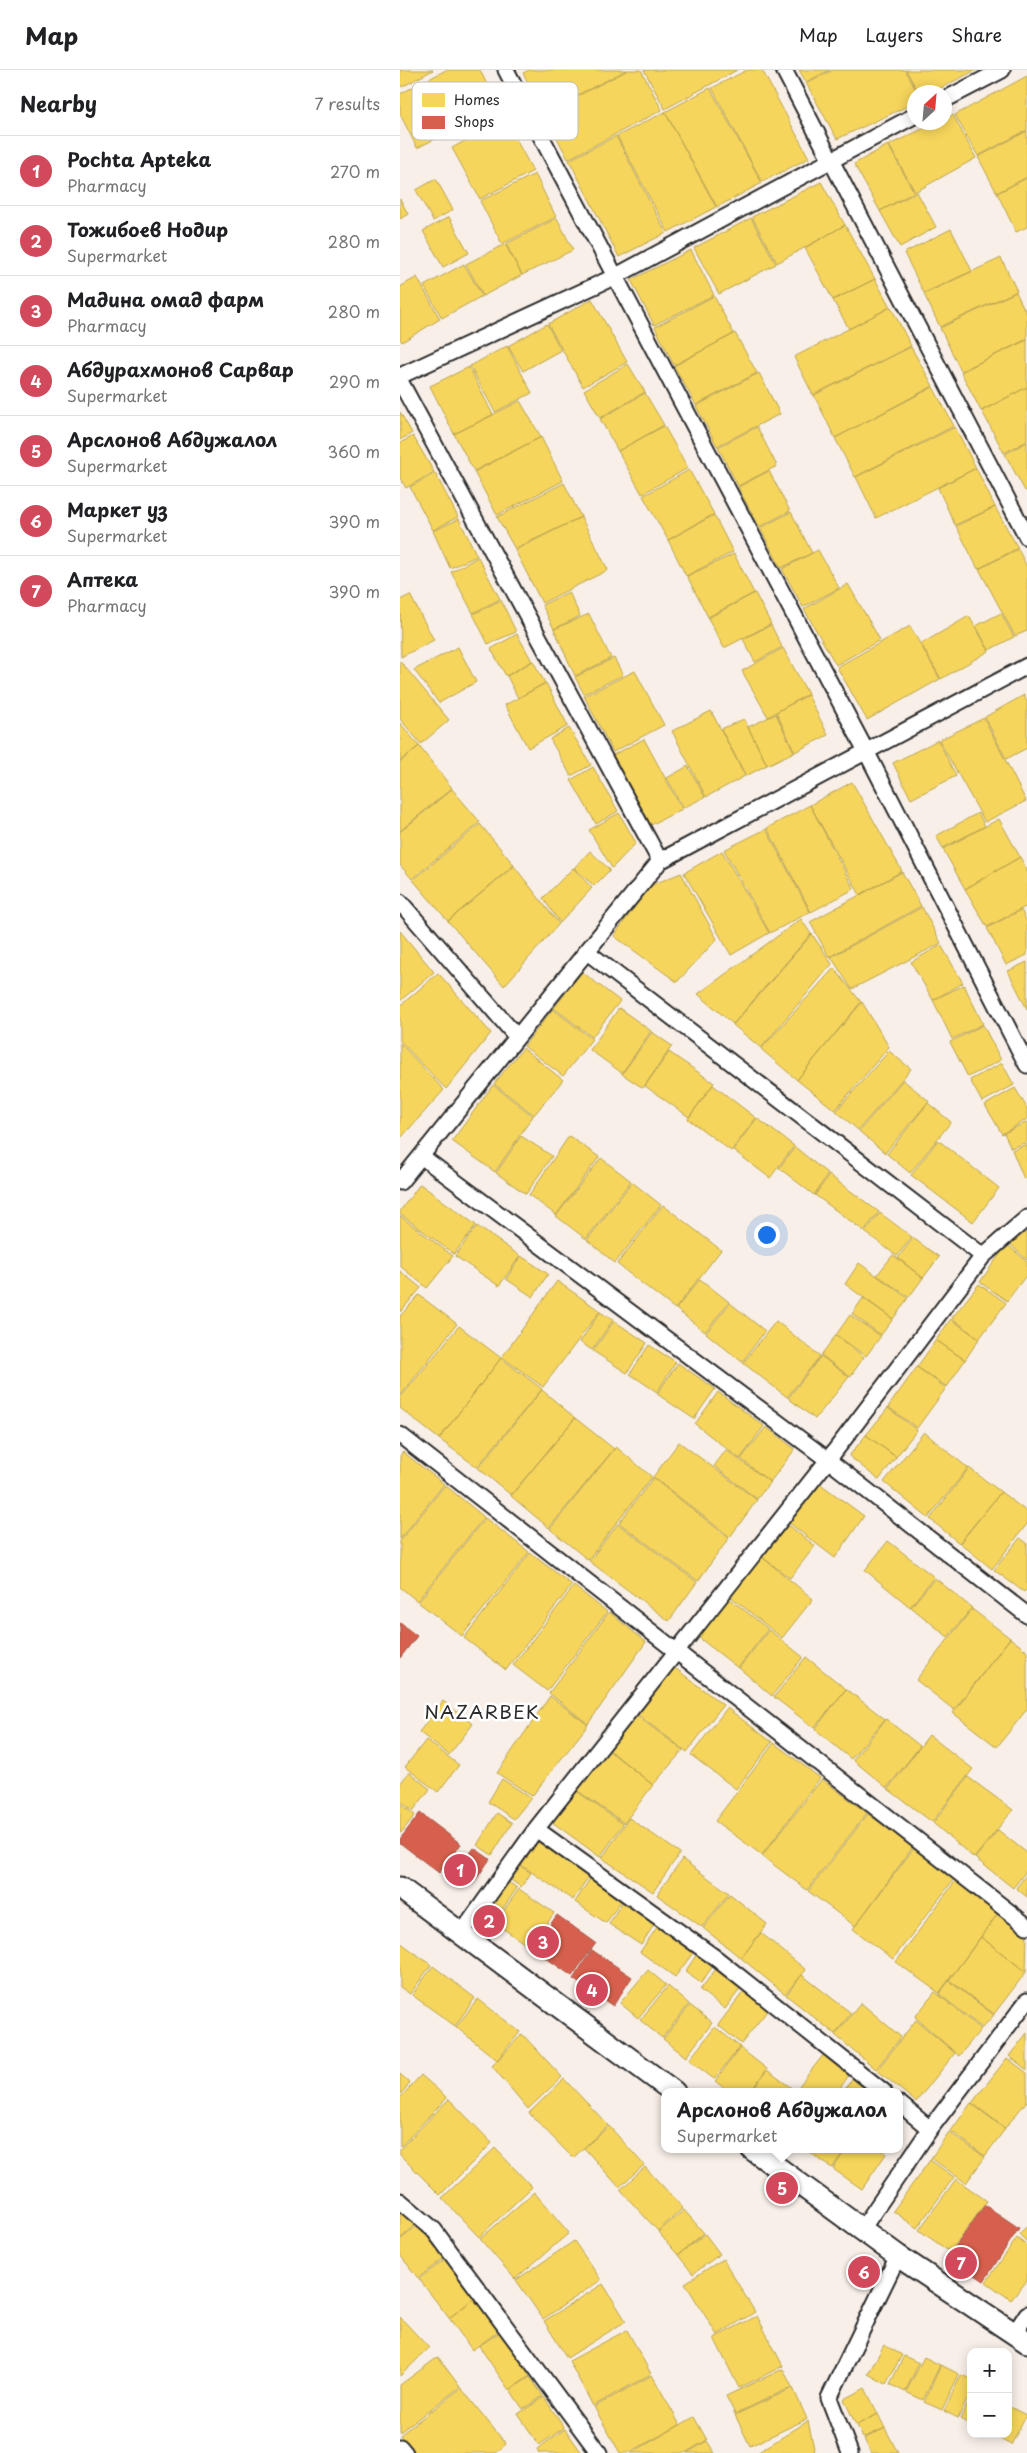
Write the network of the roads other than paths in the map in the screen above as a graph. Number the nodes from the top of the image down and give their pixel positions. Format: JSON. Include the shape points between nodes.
{"nodes":[{"id":1,"x":506,"y":70,"type":"edge"},
{"id":2,"x":784,"y":70,"type":"edge"},
{"id":3,"x":1002,"y":70,"type":"edge"},
{"id":4,"x":512,"y":82,"type":"edge"},
{"id":5,"x":952,"y":96,"type":"edge"},
{"id":6,"x":907,"y":120,"type":"edge"},
{"id":7,"x":543,"y":140,"type":"edge"},
{"id":8,"x":832,"y":159,"type":"junction"},
{"id":9,"x":616,"y":276,"type":"junction"},
{"id":10,"x":400,"y":376,"type":"edge"},
{"id":11,"x":400,"y":381,"type":"edge"},
{"id":12,"x":1027,"y":537,"type":"edge"},
{"id":13,"x":1027,"y":666,"type":"edge"},
{"id":14,"x":867,"y":753,"type":"junction"},
{"id":15,"x":660,"y":860,"type":"junction"},
{"id":16,"x":400,"y":902,"type":"edge"},
{"id":17,"x":586,"y":952,"type":"junction"},
{"id":18,"x":516,"y":1036,"type":"junction"},
{"id":19,"x":1027,"y":1065,"type":"edge"},
{"id":20,"x":421,"y":1156,"type":"junction"},
{"id":21,"x":402,"y":1175,"type":"edge"},
{"id":22,"x":1027,"y":1218,"type":"edge"},
{"id":23,"x":983,"y":1256,"type":"junction"},
{"id":24,"x":400,"y":1435,"type":"edge"},
{"id":25,"x":828,"y":1460,"type":"junction"},
{"id":26,"x":1027,"y":1615,"type":"edge"},
{"id":27,"x":675,"y":1652,"type":"junction"},
{"id":28,"x":536,"y":1829,"type":"junction"},
{"id":29,"x":400,"y":1888,"type":"edge"},
{"id":30,"x":1027,"y":1926,"type":"edge"},
{"id":31,"x":461,"y":1934,"type":"junction"},
{"id":32,"x":1027,"y":2001,"type":"edge"},
{"id":33,"x":669,"y":2088,"type":"edge"},
{"id":34,"x":879,"y":2088,"type":"edge"},
{"id":35,"x":903,"y":2106,"type":"edge"},
{"id":36,"x":930,"y":2129,"type":"junction"},
{"id":37,"x":758,"y":2153,"type":"edge"},
{"id":38,"x":400,"y":2201,"type":"edge"},
{"id":39,"x":862,"y":2229,"type":"junction"},
{"id":40,"x":898,"y":2256,"type":"junction"},
{"id":41,"x":1027,"y":2314,"type":"edge"},
{"id":42,"x":1021,"y":2338,"type":"edge"},
{"id":43,"x":400,"y":2447,"type":"edge"},
{"id":44,"x":405,"y":2453,"type":"edge"},
{"id":45,"x":598,"y":2453,"type":"edge"},
{"id":46,"x":850,"y":2453,"type":"edge"}],
"edges":[{"from":1,"to":4,"type":"street"},
{"from":2,"to":8,"type":"street"},
{"from":3,"to":5,"type":"street"},
{"from":6,"to":8,"type":"street"},
{"from":7,"to":9,"type":"street"},
{"from":8,"to":9,"type":"street"},
{"from":8,"to":12,"type":"street"},
{"from":9,"to":10,"type":"street"},
{"from":9,"to":14,"type":"street"},
{"from":11,"to":15,"type":"street"},
{"from":13,"to":14,"type":"street"},
{"from":14,"to":15,"type":"street"},
{"from":14,"to":19,"type":"street"},
{"from":15,"to":17,"type":"street"},
{"from":16,"to":18,"type":"street"},
{"from":17,"to":18,"type":"street"},
{"from":17,"to":23,"type":"street"},
{"from":18,"to":20,"type":"street"},
{"from":20,"to":21,"type":"street"},
{"from":20,"to":25,"type":"street"},
{"from":22,"to":23,"type":"street"},
{"from":23,"to":25,"type":"street"},
{"from":24,"to":27,"type":"street"},
{"from":25,"to":26,"type":"street"},
{"from":25,"to":27,"type":"street"},
{"from":27,"to":28,"type":"street"},
{"from":27,"to":30,"type":"street"},
{"from":28,"to":31,"type":"street"},
{"from":28,"to":34,"type":"street","via":[[717,1959]]},
{"from":29,"to":31,"type":"main road"},
{"from":31,"to":33,"type":"main road"},
{"from":32,"to":36,"type":"street"},
{"from":35,"to":36,"type":"street"},
{"from":36,"to":39,"type":"street"},
{"from":37,"to":39,"type":"main road"},
{"from":38,"to":45,"type":"street","via":[[434,2230]]},
{"from":39,"to":40,"type":"main road"},
{"from":40,"to":42,"type":"main road"},
{"from":40,"to":46,"type":"street","via":[[829,2398]]},
{"from":41,"to":42,"type":"street"},
{"from":43,"to":44,"type":"street"}]}
